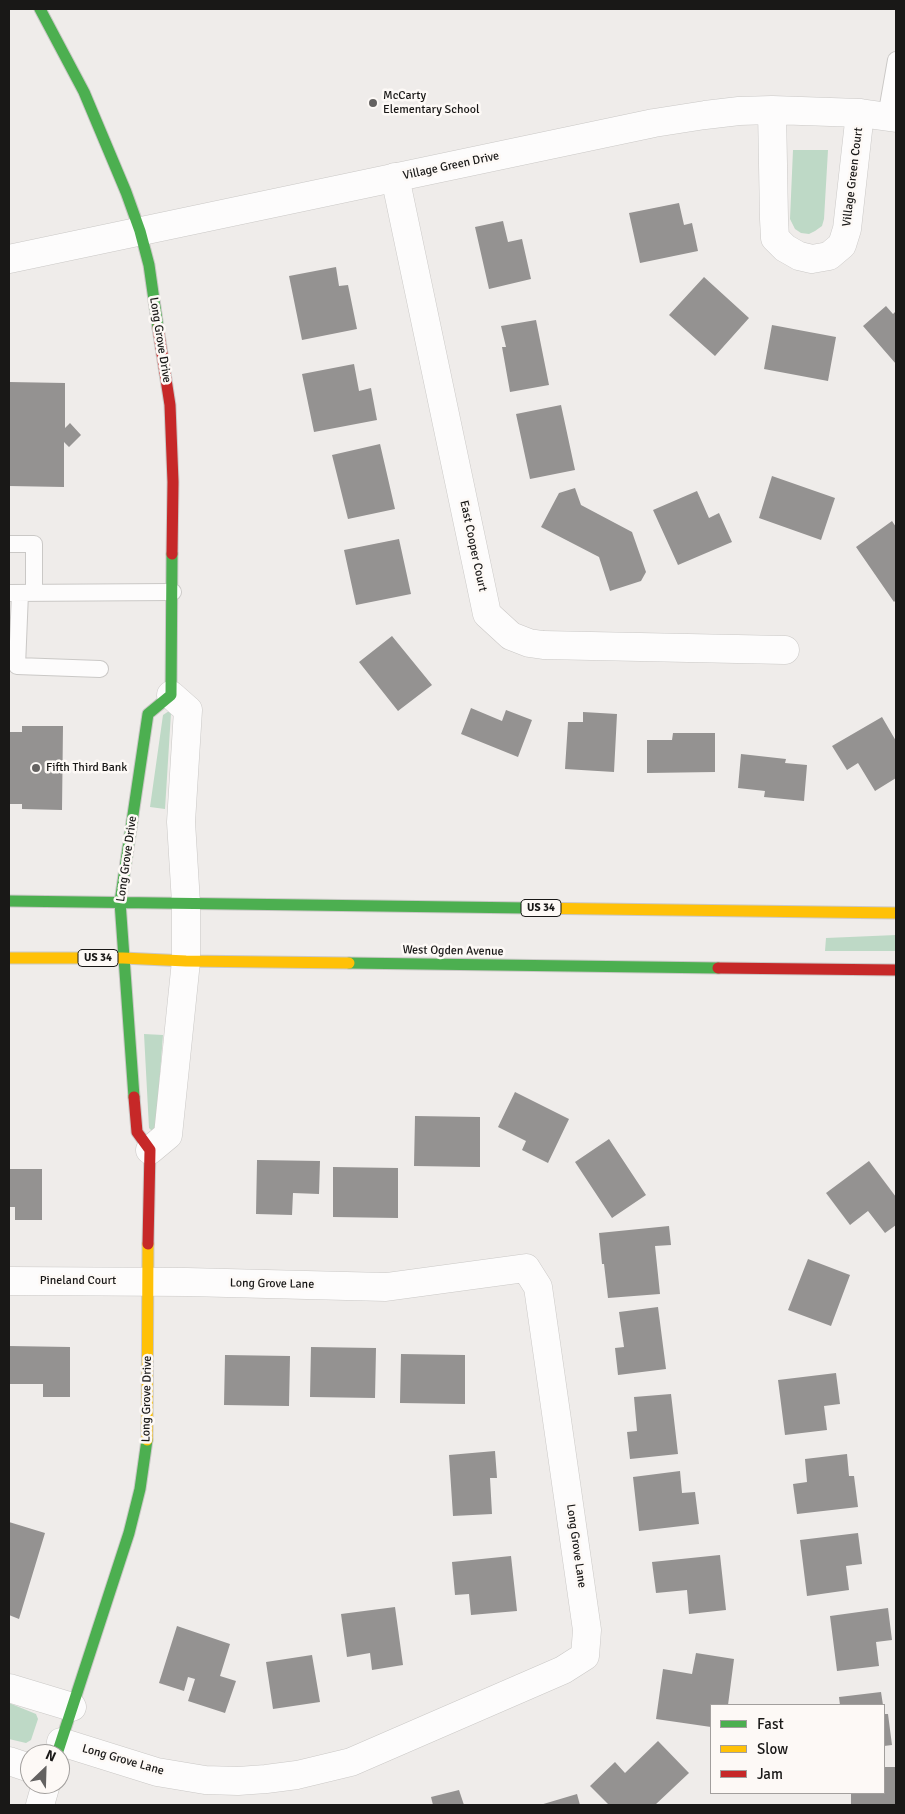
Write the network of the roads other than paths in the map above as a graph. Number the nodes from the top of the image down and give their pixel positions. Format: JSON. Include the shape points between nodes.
{"nodes":[{"id":1,"x":40,"y":9,"type":"edge"},
{"id":2,"x":896,"y":60,"type":"edge"},
{"id":3,"x":772,"y":110,"type":"junction"},
{"id":4,"x":881,"y":116,"type":"edge"},
{"id":5,"x":395,"y":178,"type":"junction"},
{"id":6,"x":140,"y":231,"type":"junction"},
{"id":7,"x":9,"y":259,"type":"edge"},
{"id":8,"x":9,"y":544,"type":"edge"},
{"id":9,"x":173,"y":592,"type":"junction"},
{"id":10,"x":21,"y":593,"type":"edge"},
{"id":11,"x":785,"y":650,"type":"dead end"},
{"id":12,"x":100,"y":669,"type":"dead end"},
{"id":13,"x":171,"y":695,"type":"junction"},
{"id":14,"x":9,"y":901,"type":"edge"},
{"id":15,"x":120,"y":902,"type":"junction"},
{"id":16,"x":186,"y":903,"type":"junction"},
{"id":17,"x":896,"y":913,"type":"edge"},
{"id":18,"x":9,"y":958,"type":"edge"},
{"id":19,"x":123,"y":958,"type":"junction"},
{"id":20,"x":186,"y":961,"type":"junction"},
{"id":21,"x":896,"y":970,"type":"edge"},
{"id":22,"x":150,"y":1150,"type":"junction"},
{"id":23,"x":9,"y":1281,"type":"edge"},
{"id":24,"x":147,"y":1282,"type":"junction"},
{"id":25,"x":9,"y":1688,"type":"edge"},
{"id":26,"x":72,"y":1707,"type":"junction"},
{"id":27,"x":60,"y":1744,"type":"edge"},
{"id":28,"x":70,"y":1751,"type":"edge"}],
"edges":[{"from":1,"to":6,"type":"street","name":"Long Grove Drive","via":[[84,92]]},
{"from":2,"to":4,"type":"lane"},
{"from":3,"to":4,"type":"street","name":"Village Green Drive"},
{"from":3,"to":4,"type":"street","name":"Village Green Court","via":[[775,238],[799,256],[812,259],[829,256],[842,244]]},
{"from":3,"to":5,"type":"street","name":"Village Green Drive","via":[[739,111],[654,123]]},
{"from":5,"to":6,"type":"street","name":"Village Green Drive"},
{"from":5,"to":11,"type":"street","name":"East Cooper Court","via":[[487,614],[511,636],[543,645]]},
{"from":6,"to":7,"type":"street","name":"Village Green Drive"},
{"from":6,"to":9,"type":"street","name":"Long Grove Drive","via":[[149,265],[170,405]]},
{"from":8,"to":10,"type":"lane","via":[[34,544]]},
{"from":9,"to":10,"type":"lane"},
{"from":9,"to":13,"type":"street","name":"Long Grove Drive"},
{"from":10,"to":12,"type":"lane","via":[[17,666]]},
{"from":13,"to":15,"type":"street","name":"Long Grove Drive","via":[[148,714]]},
{"from":13,"to":16,"type":"street","via":[[188,710],[181,822]]},
{"from":14,"to":15,"type":"street","number":"US 34"},
{"from":15,"to":16,"type":"street","number":"US 34"},
{"from":15,"to":19,"type":"street","name":"Long Grove Drive"},
{"from":16,"to":17,"type":"street","number":"US 34"},
{"from":16,"to":20,"type":"street"},
{"from":18,"to":19,"type":"street","name":"West Ogden Avenue","number":"US 34"},
{"from":19,"to":20,"type":"street","name":"West Ogden Avenue","number":"US 34"},
{"from":19,"to":22,"type":"street","name":"Long Grove Drive","via":[[136,1132]]},
{"from":20,"to":21,"type":"street","name":"West Ogden Avenue","number":"US 34"},
{"from":20,"to":22,"type":"street","via":[[168,1134]]},
{"from":22,"to":24,"type":"street","name":"Long Grove Drive"},
{"from":23,"to":24,"type":"street","name":"Pineland Court"},
{"from":24,"to":26,"type":"street","name":"Long Grove Drive","via":[[148,1431],[140,1489],[129,1533]]},
{"from":24,"to":28,"type":"street","name":"Long Grove Lane","via":[[386,1287],[526,1268],[538,1287],[587,1630],[585,1656],[563,1670],[352,1762],[297,1774],[238,1781],[205,1780]]},
{"from":25,"to":26,"type":"street"},
{"from":26,"to":27,"type":"street","name":"Long Grove Drive"}]}
